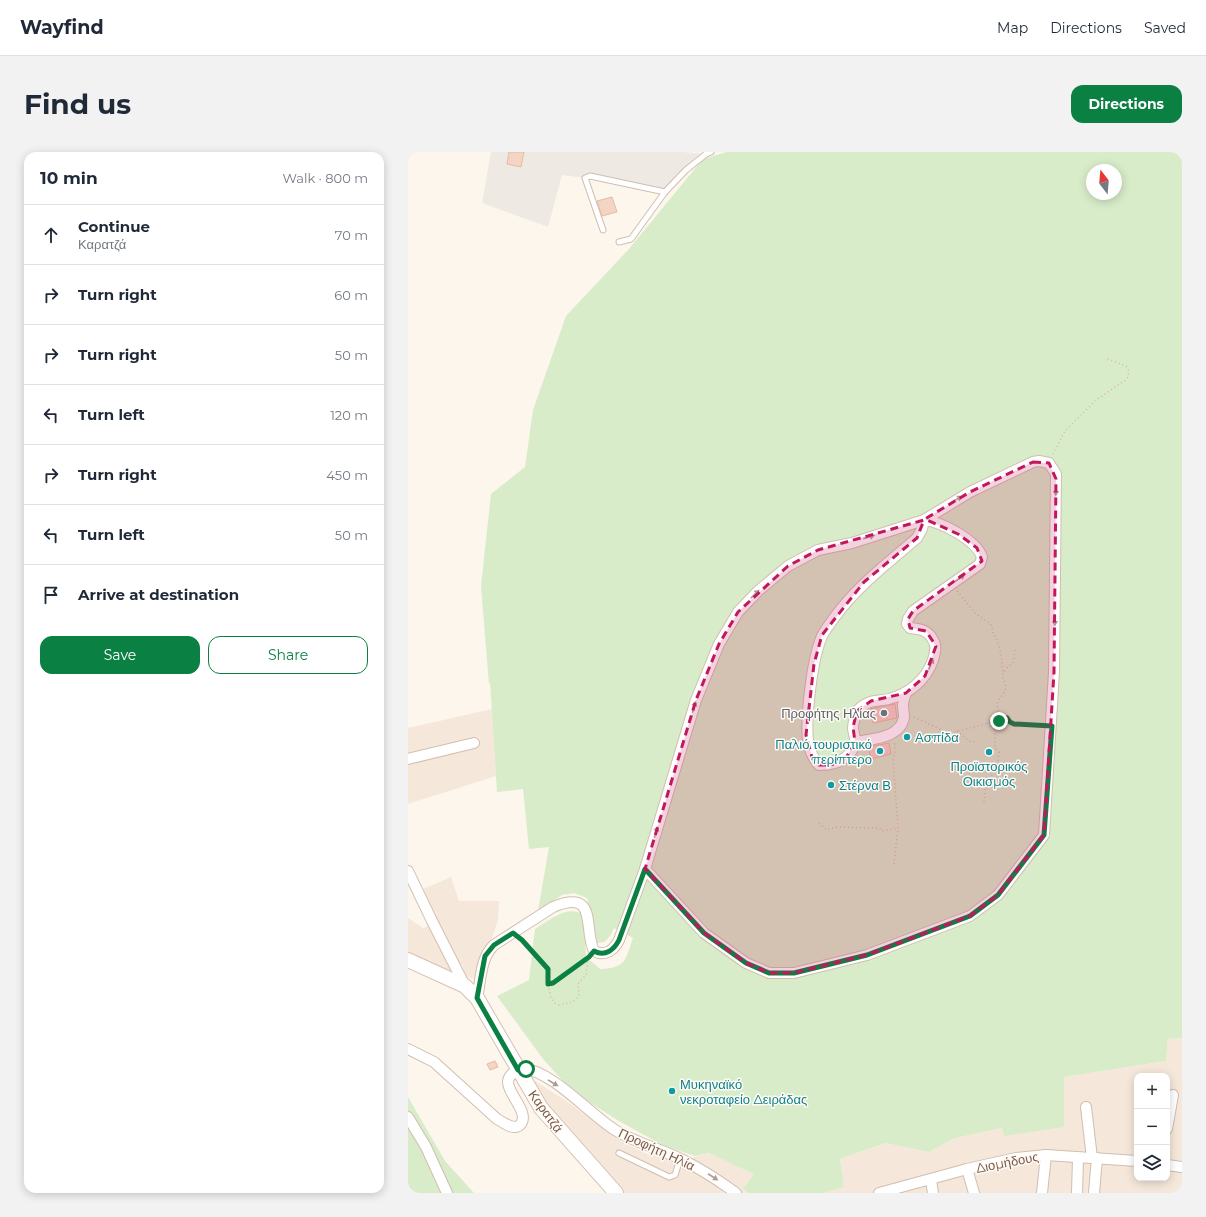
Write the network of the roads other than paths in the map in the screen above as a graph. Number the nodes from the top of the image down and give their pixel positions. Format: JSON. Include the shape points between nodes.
{"nodes":[{"id":1,"x":711,"y":152,"type":"edge"},
{"id":2,"x":665,"y":192,"type":"junction"},
{"id":3,"x":603,"y":230,"type":"dead end"},
{"id":4,"x":619,"y":242,"type":"dead end"},
{"id":5,"x":924,"y":520,"type":"junction"},
{"id":6,"x":906,"y":692,"type":"junction"},
{"id":7,"x":855,"y":742,"type":"junction"},
{"id":8,"x":474,"y":743,"type":"dead end"},
{"id":9,"x":408,"y":759,"type":"edge"},
{"id":10,"x":645,"y":869,"type":"junction"},
{"id":11,"x":408,"y":871,"type":"edge"},
{"id":12,"x":408,"y":960,"type":"edge"},
{"id":13,"x":465,"y":986,"type":"junction"},
{"id":14,"x":477,"y":998,"type":"junction"},
{"id":15,"x":408,"y":1049,"type":"edge"},
{"id":16,"x":518,"y":1070,"type":"junction"},
{"id":17,"x":1173,"y":1094,"type":"dead end"},
{"id":18,"x":1086,"y":1107,"type":"dead end"},
{"id":19,"x":1170,"y":1112,"type":"edge"},
{"id":20,"x":408,"y":1117,"type":"edge"},
{"id":21,"x":618,"y":1153,"type":"dead end"},
{"id":22,"x":1046,"y":1154,"type":"junction"},
{"id":23,"x":1078,"y":1158,"type":"junction"},
{"id":24,"x":1095,"y":1158,"type":"junction"},
{"id":25,"x":680,"y":1159,"type":"junction"},
{"id":26,"x":1134,"y":1161,"type":"edge"},
{"id":27,"x":1170,"y":1165,"type":"edge"},
{"id":28,"x":1182,"y":1167,"type":"edge"},
{"id":29,"x":967,"y":1169,"type":"junction"},
{"id":30,"x":931,"y":1180,"type":"junction"},
{"id":31,"x":447,"y":1193,"type":"edge"},
{"id":32,"x":616,"y":1193,"type":"edge"},
{"id":33,"x":736,"y":1193,"type":"edge"},
{"id":34,"x":879,"y":1193,"type":"edge"},
{"id":35,"x":933,"y":1193,"type":"edge"},
{"id":36,"x":974,"y":1193,"type":"edge"},
{"id":37,"x":1042,"y":1193,"type":"edge"},
{"id":38,"x":1077,"y":1193,"type":"edge"},
{"id":39,"x":1094,"y":1193,"type":"edge"}],
"edges":[{"from":1,"to":2,"type":"lane","via":[[686,170]]},
{"from":2,"to":3,"type":"lane","via":[[590,176],[585,178]]},
{"from":2,"to":4,"type":"lane","via":[[631,239]]},
{"from":6,"to":5,"type":"street","one_way":true,"via":[[925,676],[936,646],[926,631],[910,628],[907,624],[908,619],[913,611],[980,564],[982,557],[977,548],[958,534],[938,523]]},
{"from":5,"to":7,"type":"street","via":[[917,538],[864,582],[822,635],[814,664],[806,735],[812,757],[819,765],[831,765],[846,758]]},
{"from":10,"to":5,"type":"street","one_way":true,"via":[[696,700],[719,644],[738,612],[788,566],[818,550],[852,543]]},
{"from":5,"to":10,"type":"street","one_way":true,"via":[[970,492],[1026,465],[1039,461],[1048,463],[1056,474],[1054,672],[1044,835],[998,895],[970,916],[867,955],[794,973],[769,973],[746,963],[704,933]]},
{"from":6,"to":7,"type":"street","via":[[902,726],[893,733]]},
{"from":6,"to":7,"type":"street","via":[[889,699],[870,701],[857,711],[853,727]]},
{"from":8,"to":9,"type":"street"},
{"from":10,"to":14,"type":"street","via":[[619,940],[611,952],[594,951],[590,940],[588,914],[581,906],[576,903],[561,904],[494,945],[485,956]]},
{"from":11,"to":13,"type":"street"},
{"from":12,"to":13,"type":"street"},
{"from":13,"to":14,"type":"street","name":"Καρατζά"},
{"from":14,"to":16,"type":"street","name":"Καρατζά"},
{"from":15,"to":16,"type":"street","via":[[434,1062],[497,1119],[513,1127],[518,1126],[523,1118],[508,1079]]},
{"from":16,"to":25,"type":"street","name":"Προφήτη Ηλία","one_way":true,"via":[[535,1072],[558,1085],[614,1130]]},
{"from":16,"to":32,"type":"street","name":"Καρατζά","via":[[542,1108]]},
{"from":17,"to":19,"type":"street"},
{"from":18,"to":24,"type":"street"},
{"from":20,"to":31,"type":"street","via":[[426,1146]]},
{"from":21,"to":25,"type":"lane","via":[[670,1177],[675,1175]]},
{"from":22,"to":23,"type":"street","name":"Διομήδους"},
{"from":22,"to":29,"type":"street","name":"Διομήδους"},
{"from":22,"to":37,"type":"street"},
{"from":23,"to":24,"type":"street","name":"Διομήδους"},
{"from":23,"to":38,"type":"street"},
{"from":24,"to":26,"type":"street","name":"Διομήδους"},
{"from":24,"to":39,"type":"street"},
{"from":25,"to":33,"type":"street","name":"Προφήτη Ηλία","one_way":true,"via":[[712,1176]]},
{"from":27,"to":28,"type":"street"},
{"from":29,"to":30,"type":"street","name":"Διομήδους"},
{"from":29,"to":36,"type":"street"},
{"from":30,"to":34,"type":"street","name":"Διομήδους"},
{"from":30,"to":35,"type":"street"}]}
